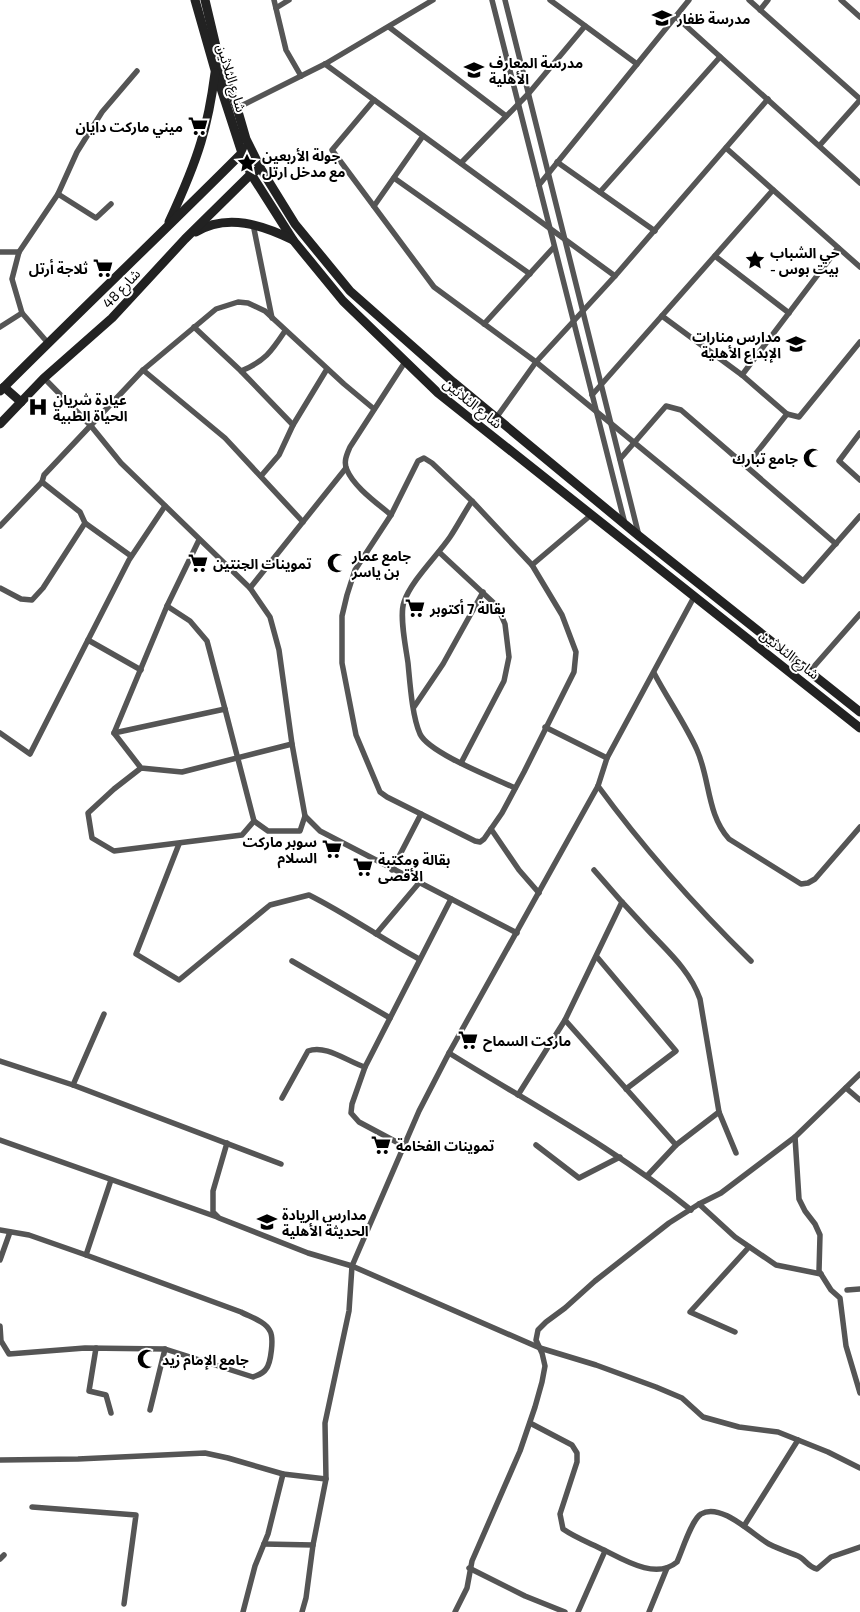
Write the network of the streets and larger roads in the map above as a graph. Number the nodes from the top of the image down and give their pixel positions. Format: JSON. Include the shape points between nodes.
{"nodes":[{"id":1,"x":195,"y":0,"type":"edge"},
{"id":2,"x":205,"y":0,"type":"edge"},
{"id":3,"x":274,"y":0,"type":"edge"},
{"id":4,"x":289,"y":0,"type":"edge"},
{"id":5,"x":433,"y":0,"type":"edge"},
{"id":6,"x":492,"y":0,"type":"edge"},
{"id":7,"x":506,"y":0,"type":"edge"},
{"id":8,"x":550,"y":0,"type":"edge"},
{"id":9,"x":688,"y":0,"type":"edge"},
{"id":10,"x":749,"y":0,"type":"edge"},
{"id":11,"x":768,"y":0,"type":"edge"},
{"id":12,"x":841,"y":0,"type":"edge"},
{"id":13,"x":276,"y":8,"type":"junction"},
{"id":14,"x":760,"y":10,"type":"junction"},
{"id":15,"x":675,"y":16,"type":"junction"},
{"id":16,"x":860,"y":17,"type":"edge"},
{"id":17,"x":585,"y":26,"type":"junction"},
{"id":18,"x":389,"y":27,"type":"junction"},
{"id":19,"x":720,"y":57,"type":"junction"},
{"id":20,"x":325,"y":64,"type":"junction"},
{"id":21,"x":637,"y":64,"type":"junction"},
{"id":22,"x":215,"y":70,"type":"junction"},
{"id":23,"x":137,"y":71,"type":"dead end"},
{"id":24,"x":301,"y":76,"type":"junction"},
{"id":25,"x":529,"y":93,"type":"junction"},
{"id":26,"x":860,"y":99,"type":"edge"},
{"id":27,"x":374,"y":100,"type":"junction"},
{"id":28,"x":768,"y":100,"type":"junction"},
{"id":29,"x":518,"y":103,"type":"junction"},
{"id":30,"x":237,"y":108,"type":"junction"},
{"id":31,"x":506,"y":116,"type":"junction"},
{"id":32,"x":423,"y":136,"type":"junction"},
{"id":33,"x":246,"y":139,"type":"junction"},
{"id":34,"x":820,"y":146,"type":"junction"},
{"id":35,"x":726,"y":148,"type":"junction"},
{"id":36,"x":242,"y":152,"type":"junction"},
{"id":37,"x":557,"y":162,"type":"junction"},
{"id":38,"x":461,"y":163,"type":"junction"},
{"id":39,"x":261,"y":169,"type":"junction"},
{"id":40,"x":549,"y":173,"type":"junction"},
{"id":41,"x":251,"y":174,"type":"junction"},
{"id":42,"x":394,"y":178,"type":"junction"},
{"id":43,"x":860,"y":183,"type":"edge"},
{"id":44,"x":539,"y":185,"type":"junction"},
{"id":45,"x":773,"y":190,"type":"junction"},
{"id":46,"x":600,"y":192,"type":"junction"},
{"id":47,"x":58,"y":194,"type":"junction"},
{"id":48,"x":111,"y":204,"type":"dead end"},
{"id":49,"x":374,"y":206,"type":"junction"},
{"id":50,"x":253,"y":224,"type":"junction"},
{"id":51,"x":166,"y":228,"type":"junction"},
{"id":52,"x":550,"y":228,"type":"junction"},
{"id":53,"x":655,"y":230,"type":"junction"},
{"id":54,"x":185,"y":239,"type":"junction"},
{"id":55,"x":293,"y":240,"type":"junction"},
{"id":56,"x":565,"y":240,"type":"junction"},
{"id":57,"x":554,"y":247,"type":"junction"},
{"id":58,"x":838,"y":248,"type":"junction"},
{"id":59,"x":0,"y":252,"type":"edge"},
{"id":60,"x":19,"y":252,"type":"junction"},
{"id":61,"x":714,"y":256,"type":"junction"},
{"id":62,"x":860,"y":266,"type":"edge"},
{"id":63,"x":530,"y":274,"type":"junction"},
{"id":64,"x":615,"y":276,"type":"junction"},
{"id":65,"x":583,"y":311,"type":"junction"},
{"id":66,"x":789,"y":312,"type":"junction"},
{"id":67,"x":22,"y":313,"type":"junction"},
{"id":68,"x":662,"y":316,"type":"junction"},
{"id":69,"x":272,"y":318,"type":"junction"},
{"id":70,"x":574,"y":322,"type":"junction"},
{"id":71,"x":484,"y":324,"type":"junction"},
{"id":72,"x":0,"y":327,"type":"edge"},
{"id":73,"x":194,"y":327,"type":"junction"},
{"id":74,"x":285,"y":331,"type":"junction"},
{"id":75,"x":860,"y":342,"type":"edge"},
{"id":76,"x":48,"y":343,"type":"junction"},
{"id":77,"x":405,"y":362,"type":"junction"},
{"id":78,"x":536,"y":362,"type":"junction"},
{"id":79,"x":327,"y":369,"type":"junction"},
{"id":80,"x":143,"y":370,"type":"junction"},
{"id":81,"x":241,"y":371,"type":"junction"},
{"id":82,"x":742,"y":375,"type":"junction"},
{"id":83,"x":44,"y":378,"type":"junction"},
{"id":84,"x":602,"y":384,"type":"junction"},
{"id":85,"x":2,"y":389,"type":"edge"},
{"id":86,"x":592,"y":395,"type":"junction"},
{"id":87,"x":21,"y":402,"type":"junction"},
{"id":88,"x":374,"y":409,"type":"junction"},
{"id":89,"x":596,"y":411,"type":"junction"},
{"id":90,"x":787,"y":414,"type":"junction"},
{"id":91,"x":496,"y":418,"type":"junction"},
{"id":92,"x":0,"y":424,"type":"edge"},
{"id":93,"x":611,"y":424,"type":"junction"},
{"id":94,"x":293,"y":425,"type":"junction"},
{"id":95,"x":91,"y":426,"type":"junction"},
{"id":96,"x":860,"y":433,"type":"edge"},
{"id":97,"x":634,"y":442,"type":"junction"},
{"id":98,"x":620,"y":459,"type":"junction"},
{"id":99,"x":746,"y":466,"type":"junction"},
{"id":100,"x":346,"y":468,"type":"junction"},
{"id":101,"x":261,"y":476,"type":"junction"},
{"id":102,"x":860,"y":480,"type":"edge"},
{"id":103,"x":42,"y":482,"type":"junction"},
{"id":104,"x":472,"y":501,"type":"junction"},
{"id":105,"x":164,"y":506,"type":"junction"},
{"id":106,"x":391,"y":515,"type":"junction"},
{"id":107,"x":591,"y":515,"type":"junction"},
{"id":108,"x":860,"y":516,"type":"edge"},
{"id":109,"x":303,"y":522,"type":"junction"},
{"id":110,"x":85,"y":523,"type":"junction"},
{"id":111,"x":625,"y":524,"type":"junction"},
{"id":112,"x":0,"y":526,"type":"edge"},
{"id":113,"x":639,"y":536,"type":"junction"},
{"id":114,"x":199,"y":540,"type":"junction"},
{"id":115,"x":836,"y":544,"type":"junction"},
{"id":116,"x":439,"y":552,"type":"junction"},
{"id":117,"x":131,"y":556,"type":"junction"},
{"id":118,"x":532,"y":565,"type":"junction"},
{"id":119,"x":703,"y":587,"type":"junction"},
{"id":120,"x":0,"y":588,"type":"edge"},
{"id":121,"x":250,"y":588,"type":"junction"},
{"id":122,"x":483,"y":592,"type":"junction"},
{"id":123,"x":694,"y":597,"type":"junction"},
{"id":124,"x":167,"y":606,"type":"junction"},
{"id":125,"x":860,"y":614,"type":"edge"},
{"id":126,"x":88,"y":640,"type":"junction"},
{"id":127,"x":140,"y":670,"type":"junction"},
{"id":128,"x":810,"y":671,"type":"junction"},
{"id":129,"x":654,"y":673,"type":"junction"},
{"id":130,"x":801,"y":680,"type":"junction"},
{"id":131,"x":414,"y":707,"type":"junction"},
{"id":132,"x":225,"y":709,"type":"junction"},
{"id":133,"x":860,"y":712,"type":"edge"},
{"id":134,"x":545,"y":727,"type":"junction"},
{"id":135,"x":860,"y":728,"type":"edge"},
{"id":136,"x":0,"y":733,"type":"edge"},
{"id":137,"x":114,"y":733,"type":"junction"},
{"id":138,"x":292,"y":744,"type":"junction"},
{"id":139,"x":238,"y":758,"type":"junction"},
{"id":140,"x":607,"y":758,"type":"junction"},
{"id":141,"x":461,"y":763,"type":"junction"},
{"id":142,"x":141,"y":768,"type":"junction"},
{"id":143,"x":598,"y":786,"type":"junction"},
{"id":144,"x":515,"y":788,"type":"junction"},
{"id":145,"x":421,"y":814,"type":"junction"},
{"id":146,"x":305,"y":816,"type":"junction"},
{"id":147,"x":254,"y":821,"type":"junction"},
{"id":148,"x":860,"y":827,"type":"edge"},
{"id":149,"x":491,"y":829,"type":"junction"},
{"id":150,"x":179,"y":844,"type":"junction"},
{"id":151,"x":392,"y":870,"type":"junction"},
{"id":152,"x":594,"y":870,"type":"dead end"},
{"id":153,"x":419,"y":883,"type":"junction"},
{"id":154,"x":539,"y":893,"type":"junction"},
{"id":155,"x":450,"y":899,"type":"junction"},
{"id":156,"x":622,"y":902,"type":"junction"},
{"id":157,"x":517,"y":933,"type":"junction"},
{"id":158,"x":376,"y":934,"type":"junction"},
{"id":159,"x":597,"y":956,"type":"junction"},
{"id":160,"x":420,"y":960,"type":"junction"},
{"id":161,"x":292,"y":961,"type":"dead end"},
{"id":162,"x":751,"y":961,"type":"dead end"},
{"id":163,"x":104,"y":1014,"type":"dead end"},
{"id":164,"x":390,"y":1018,"type":"junction"},
{"id":165,"x":565,"y":1020,"type":"junction"},
{"id":166,"x":449,"y":1053,"type":"junction"},
{"id":167,"x":0,"y":1062,"type":"edge"},
{"id":168,"x":365,"y":1067,"type":"junction"},
{"id":169,"x":860,"y":1074,"type":"edge"},
{"id":170,"x":73,"y":1085,"type":"junction"},
{"id":171,"x":626,"y":1088,"type":"junction"},
{"id":172,"x":846,"y":1088,"type":"junction"},
{"id":173,"x":518,"y":1095,"type":"junction"},
{"id":174,"x":282,"y":1098,"type":"dead end"},
{"id":175,"x":860,"y":1100,"type":"edge"},
{"id":176,"x":719,"y":1112,"type":"junction"},
{"id":177,"x":795,"y":1137,"type":"junction"},
{"id":178,"x":0,"y":1140,"type":"edge"},
{"id":179,"x":227,"y":1143,"type":"junction"},
{"id":180,"x":536,"y":1145,"type":"dead end"},
{"id":181,"x":676,"y":1145,"type":"junction"},
{"id":182,"x":404,"y":1146,"type":"junction"},
{"id":183,"x":736,"y":1153,"type":"dead end"},
{"id":184,"x":620,"y":1157,"type":"junction"},
{"id":185,"x":281,"y":1164,"type":"dead end"},
{"id":186,"x":647,"y":1176,"type":"junction"},
{"id":187,"x":111,"y":1180,"type":"junction"},
{"id":188,"x":698,"y":1204,"type":"junction"},
{"id":189,"x":690,"y":1210,"type":"junction"},
{"id":190,"x":219,"y":1218,"type":"junction"},
{"id":191,"x":0,"y":1230,"type":"edge"},
{"id":192,"x":10,"y":1232,"type":"junction"},
{"id":193,"x":749,"y":1247,"type":"junction"},
{"id":194,"x":86,"y":1255,"type":"junction"},
{"id":195,"x":0,"y":1260,"type":"edge"},
{"id":196,"x":352,"y":1266,"type":"junction"},
{"id":197,"x":821,"y":1274,"type":"junction"},
{"id":198,"x":860,"y":1289,"type":"edge"},
{"id":199,"x":847,"y":1290,"type":"dead end"},
{"id":200,"x":0,"y":1326,"type":"edge"},
{"id":201,"x":735,"y":1332,"type":"dead end"},
{"id":202,"x":96,"y":1348,"type":"junction"},
{"id":203,"x":540,"y":1348,"type":"junction"},
{"id":204,"x":165,"y":1349,"type":"junction"},
{"id":205,"x":860,"y":1393,"type":"edge"},
{"id":206,"x":150,"y":1410,"type":"dead end"},
{"id":207,"x":111,"y":1412,"type":"dead end"},
{"id":208,"x":530,"y":1423,"type":"junction"},
{"id":209,"x":798,"y":1440,"type":"junction"},
{"id":210,"x":0,"y":1460,"type":"edge"},
{"id":211,"x":860,"y":1468,"type":"edge"},
{"id":212,"x":283,"y":1474,"type":"junction"},
{"id":213,"x":326,"y":1479,"type":"junction"},
{"id":214,"x":32,"y":1507,"type":"dead end"},
{"id":215,"x":744,"y":1526,"type":"junction"},
{"id":216,"x":264,"y":1544,"type":"junction"},
{"id":217,"x":313,"y":1545,"type":"junction"},
{"id":218,"x":860,"y":1547,"type":"edge"},
{"id":219,"x":605,"y":1551,"type":"junction"},
{"id":220,"x":469,"y":1568,"type":"junction"},
{"id":221,"x":667,"y":1568,"type":"junction"},
{"id":222,"x":124,"y":1604,"type":"dead end"},
{"id":223,"x":243,"y":1612,"type":"edge"},
{"id":224,"x":302,"y":1612,"type":"edge"},
{"id":225,"x":455,"y":1612,"type":"edge"},
{"id":226,"x":565,"y":1612,"type":"edge"},
{"id":227,"x":578,"y":1612,"type":"edge"},
{"id":228,"x":649,"y":1612,"type":"edge"}],
"edges":[{"from":1,"to":22,"type":"street","name":"شارع الثلاثين"},
{"from":2,"to":30,"type":"street","name":"شارع الثلاثين","via":[[219,59]]},
{"from":3,"to":13,"type":"street"},
{"from":4,"to":13,"type":"street"},
{"from":5,"to":18,"type":"street"},
{"from":6,"to":29,"type":"street"},
{"from":7,"to":25,"type":"street"},
{"from":8,"to":17,"type":"street"},
{"from":9,"to":15,"type":"street"},
{"from":10,"to":14,"type":"street"},
{"from":11,"to":14,"type":"street"},
{"from":12,"to":16,"type":"street"},
{"from":13,"to":24,"type":"street","via":[[286,50]]},
{"from":14,"to":26,"type":"street"},
{"from":15,"to":19,"type":"street"},
{"from":15,"to":21,"type":"street"},
{"from":17,"to":21,"type":"street"},
{"from":17,"to":25,"type":"street"},
{"from":18,"to":20,"type":"street"},
{"from":18,"to":31,"type":"street"},
{"from":19,"to":28,"type":"street"},
{"from":19,"to":46,"type":"street"},
{"from":20,"to":24,"type":"street"},
{"from":20,"to":27,"type":"street"},
{"from":21,"to":37,"type":"street"},
{"from":22,"to":36,"type":"street","name":"شارع الثلاثين"},
{"from":22,"to":51,"type":"street","via":[[201,143]]},
{"from":23,"to":47,"type":"street","via":[[102,112],[77,152]]},
{"from":24,"to":30,"type":"street"},
{"from":25,"to":29,"type":"street"},
{"from":25,"to":40,"type":"street"},
{"from":26,"to":34,"type":"street"},
{"from":27,"to":32,"type":"street"},
{"from":27,"to":49,"type":"street","via":[[332,150]]},
{"from":28,"to":34,"type":"street"},
{"from":28,"to":35,"type":"street"},
{"from":29,"to":31,"type":"street"},
{"from":29,"to":44,"type":"street"},
{"from":30,"to":33,"type":"street","name":"شارع الثلاثين"},
{"from":31,"to":38,"type":"street"},
{"from":32,"to":38,"type":"street"},
{"from":32,"to":42,"type":"street"},
{"from":33,"to":36,"type":"street","name":"شارع 48"},
{"from":33,"to":39,"type":"street","name":"شارع الثلاثين"},
{"from":34,"to":43,"type":"street"},
{"from":35,"to":45,"type":"street"},
{"from":35,"to":53,"type":"street"},
{"from":36,"to":41,"type":"street","name":"شارع الثلاثين"},
{"from":36,"to":51,"type":"street","name":"شارع 48"},
{"from":37,"to":40,"type":"street"},
{"from":37,"to":46,"type":"street"},
{"from":38,"to":52,"type":"street"},
{"from":39,"to":41,"type":"street","name":"شارع 48"},
{"from":39,"to":91,"type":"street","name":"شارع الثلاثين","via":[[294,224],[350,291]]},
{"from":40,"to":44,"type":"street"},
{"from":40,"to":56,"type":"street"},
{"from":41,"to":54,"type":"street","name":"شارع 48"},
{"from":41,"to":55,"type":"street","name":"شارع الثلاثين"},
{"from":42,"to":49,"type":"street"},
{"from":42,"to":63,"type":"street"},
{"from":44,"to":52,"type":"street"},
{"from":45,"to":58,"type":"street"},
{"from":45,"to":61,"type":"street"},
{"from":46,"to":53,"type":"street"},
{"from":47,"to":48,"type":"street","via":[[96,218]]},
{"from":47,"to":60,"type":"street"},
{"from":49,"to":71,"type":"street","via":[[434,287]]},
{"from":50,"to":54,"type":"street","via":[[213,224]]},
{"from":50,"to":55,"type":"street"},
{"from":50,"to":69,"type":"street"},
{"from":51,"to":76,"type":"street","name":"شارع 48"},
{"from":52,"to":56,"type":"street"},
{"from":52,"to":57,"type":"street"},
{"from":53,"to":64,"type":"street"},
{"from":54,"to":83,"type":"street","name":"شارع 48","via":[[112,318]]},
{"from":55,"to":77,"type":"street","name":"شارع الثلاثين","via":[[343,301]]},
{"from":56,"to":64,"type":"street"},
{"from":56,"to":65,"type":"street"},
{"from":57,"to":63,"type":"street"},
{"from":57,"to":70,"type":"street"},
{"from":58,"to":62,"type":"street"},
{"from":58,"to":66,"type":"street"},
{"from":59,"to":60,"type":"street"},
{"from":60,"to":67,"type":"street","via":[[12,279]]},
{"from":61,"to":66,"type":"street"},
{"from":61,"to":68,"type":"street"},
{"from":63,"to":71,"type":"street"},
{"from":64,"to":65,"type":"street"},
{"from":65,"to":70,"type":"street"},
{"from":65,"to":84,"type":"street"},
{"from":66,"to":82,"type":"street"},
{"from":67,"to":72,"type":"street"},
{"from":67,"to":76,"type":"street"},
{"from":68,"to":82,"type":"street"},
{"from":68,"to":84,"type":"street"},
{"from":69,"to":73,"type":"street","via":[[255,306],[238,302],[216,309]]},
{"from":69,"to":74,"type":"street"},
{"from":70,"to":78,"type":"street"},
{"from":70,"to":86,"type":"street"},
{"from":71,"to":78,"type":"street"},
{"from":73,"to":80,"type":"street"},
{"from":73,"to":81,"type":"street"},
{"from":74,"to":79,"type":"street"},
{"from":74,"to":81,"type":"street","via":[[259,364]]},
{"from":75,"to":90,"type":"street","via":[[799,417]]},
{"from":76,"to":85,"type":"street","name":"شارع 48"},
{"from":77,"to":88,"type":"street"},
{"from":77,"to":107,"type":"street","name":"شارع الثلاثين","via":[[438,393]]},
{"from":78,"to":89,"type":"street"},
{"from":78,"to":91,"type":"street"},
{"from":79,"to":88,"type":"street"},
{"from":79,"to":94,"type":"street"},
{"from":80,"to":95,"type":"street"},
{"from":80,"to":101,"type":"street","via":[[225,438]]},
{"from":81,"to":94,"type":"street"},
{"from":82,"to":90,"type":"street"},
{"from":83,"to":87,"type":"street","name":"شارع 48"},
{"from":83,"to":95,"type":"street"},
{"from":84,"to":86,"type":"street"},
{"from":84,"to":93,"type":"street"},
{"from":85,"to":87,"type":"street"},
{"from":86,"to":89,"type":"street"},
{"from":87,"to":92,"type":"street","name":"شارع 48"},
{"from":88,"to":100,"type":"street","via":[[350,447]]},
{"from":89,"to":93,"type":"street"},
{"from":89,"to":111,"type":"street"},
{"from":90,"to":99,"type":"street"},
{"from":91,"to":111,"type":"street","name":"شارع الثلاثين"},
{"from":93,"to":97,"type":"street"},
{"from":93,"to":98,"type":"street"},
{"from":94,"to":101,"type":"street","via":[[279,455]]},
{"from":95,"to":103,"type":"street","via":[[44,475]]},
{"from":95,"to":105,"type":"street","via":[[121,463]]},
{"from":96,"to":102,"type":"street","via":[[838,460]]},
{"from":97,"to":98,"type":"street"},
{"from":97,"to":99,"type":"street","via":[[666,406],[680,410]]},
{"from":97,"to":115,"type":"street","via":[[803,581]]},
{"from":98,"to":113,"type":"street"},
{"from":99,"to":115,"type":"street"},
{"from":100,"to":106,"type":"street","via":[[365,493]]},
{"from":100,"to":109,"type":"street"},
{"from":101,"to":109,"type":"street"},
{"from":103,"to":110,"type":"street","via":[[80,512]]},
{"from":103,"to":112,"type":"street"},
{"from":104,"to":106,"type":"street","via":[[424,458],[418,461]]},
{"from":104,"to":116,"type":"street"},
{"from":104,"to":118,"type":"street"},
{"from":105,"to":114,"type":"street"},
{"from":105,"to":117,"type":"street"},
{"from":106,"to":145,"type":"street","via":[[356,570],[346,595],[342,616],[342,663],[356,735],[376,786],[387,797]]},
{"from":107,"to":118,"type":"street"},
{"from":107,"to":123,"type":"street","name":"شارع الثلاثين"},
{"from":108,"to":115,"type":"street"},
{"from":109,"to":121,"type":"street"},
{"from":110,"to":117,"type":"street"},
{"from":110,"to":120,"type":"street","via":[[32,600],[21,599]]},
{"from":111,"to":113,"type":"street","name":"شارع الثلاثين"},
{"from":113,"to":119,"type":"street","name":"شارع الثلاثين"},
{"from":114,"to":121,"type":"street"},
{"from":114,"to":124,"type":"street"},
{"from":116,"to":122,"type":"street"},
{"from":116,"to":131,"type":"street","via":[[414,584],[404,603],[403,624]]},
{"from":117,"to":126,"type":"street"},
{"from":118,"to":134,"type":"street","via":[[562,615],[576,652],[574,672]]},
{"from":119,"to":123,"type":"street"},
{"from":119,"to":128,"type":"street","name":"شارع الثلاثين"},
{"from":121,"to":138,"type":"street","via":[[270,617]]},
{"from":122,"to":131,"type":"street","via":[[444,664]]},
{"from":122,"to":141,"type":"street","via":[[496,606],[505,624],[509,657],[504,681]]},
{"from":123,"to":129,"type":"street"},
{"from":123,"to":130,"type":"street","name":"شارع الثلاثين"},
{"from":124,"to":127,"type":"street"},
{"from":124,"to":132,"type":"street","via":[[190,621],[207,641]]},
{"from":125,"to":128,"type":"street"},
{"from":126,"to":127,"type":"street"},
{"from":126,"to":136,"type":"street","via":[[30,754]]},
{"from":127,"to":137,"type":"street"},
{"from":128,"to":130,"type":"street"},
{"from":128,"to":133,"type":"street","name":"شارع الثلاثين"},
{"from":129,"to":140,"type":"street"},
{"from":129,"to":148,"type":"street","via":[[697,751],[716,818],[729,839],[802,884],[815,879]]},
{"from":130,"to":135,"type":"street","name":"شارع الثلاثين"},
{"from":131,"to":141,"type":"street","via":[[424,740]]},
{"from":132,"to":137,"type":"street"},
{"from":132,"to":139,"type":"street"},
{"from":134,"to":140,"type":"street"},
{"from":134,"to":144,"type":"street"},
{"from":137,"to":142,"type":"street"},
{"from":138,"to":139,"type":"street"},
{"from":138,"to":146,"type":"street"},
{"from":139,"to":142,"type":"street","via":[[182,772]]},
{"from":139,"to":147,"type":"street"},
{"from":140,"to":143,"type":"street"},
{"from":141,"to":144,"type":"street"},
{"from":142,"to":150,"type":"street","via":[[88,813],[92,838],[114,851]]},
{"from":143,"to":154,"type":"street"},
{"from":143,"to":162,"type":"street","via":[[662,866]]},
{"from":144,"to":149,"type":"street"},
{"from":145,"to":149,"type":"street","via":[[475,841],[484,840]]},
{"from":145,"to":151,"type":"street"},
{"from":146,"to":147,"type":"street","via":[[300,831],[268,831]]},
{"from":146,"to":151,"type":"street","via":[[320,831]]},
{"from":147,"to":150,"type":"street","via":[[242,835]]},
{"from":149,"to":154,"type":"street"},
{"from":150,"to":158,"type":"street","via":[[136,954],[179,980],[270,905],[309,895]]},
{"from":151,"to":153,"type":"street"},
{"from":152,"to":156,"type":"street"},
{"from":153,"to":155,"type":"street"},
{"from":153,"to":158,"type":"street"},
{"from":154,"to":157,"type":"street"},
{"from":155,"to":157,"type":"street"},
{"from":155,"to":160,"type":"street"},
{"from":156,"to":159,"type":"street"},
{"from":156,"to":176,"type":"street","via":[[684,969],[697,990]]},
{"from":157,"to":166,"type":"street"},
{"from":158,"to":160,"type":"street"},
{"from":159,"to":165,"type":"street"},
{"from":159,"to":171,"type":"street","via":[[676,1051]]},
{"from":160,"to":164,"type":"street"},
{"from":161,"to":164,"type":"street"},
{"from":163,"to":170,"type":"street"},
{"from":164,"to":168,"type":"street"},
{"from":165,"to":171,"type":"street"},
{"from":165,"to":173,"type":"street"},
{"from":166,"to":173,"type":"street"},
{"from":166,"to":182,"type":"street"},
{"from":167,"to":170,"type":"street"},
{"from":168,"to":174,"type":"street","via":[[314,1048],[304,1056]]},
{"from":168,"to":182,"type":"street","via":[[351,1113],[359,1122]]},
{"from":169,"to":172,"type":"street"},
{"from":170,"to":179,"type":"street"},
{"from":171,"to":181,"type":"street"},
{"from":172,"to":175,"type":"street"},
{"from":172,"to":177,"type":"street"},
{"from":173,"to":184,"type":"street"},
{"from":176,"to":181,"type":"street"},
{"from":176,"to":183,"type":"street"},
{"from":177,"to":188,"type":"street","via":[[721,1193]]},
{"from":177,"to":197,"type":"street","via":[[800,1199],[820,1235]]},
{"from":178,"to":187,"type":"street"},
{"from":179,"to":185,"type":"street"},
{"from":179,"to":190,"type":"street","via":[[213,1192],[213,1212]]},
{"from":180,"to":184,"type":"street","via":[[579,1178]]},
{"from":181,"to":186,"type":"street"},
{"from":182,"to":196,"type":"street"},
{"from":184,"to":186,"type":"street"},
{"from":186,"to":189,"type":"street"},
{"from":187,"to":190,"type":"street"},
{"from":187,"to":194,"type":"street"},
{"from":188,"to":189,"type":"street"},
{"from":188,"to":193,"type":"street"},
{"from":189,"to":203,"type":"street","via":[[546,1322],[538,1330],[536,1340]]},
{"from":190,"to":196,"type":"street","via":[[308,1253]]},
{"from":191,"to":192,"type":"street"},
{"from":192,"to":194,"type":"street"},
{"from":192,"to":195,"type":"street"},
{"from":193,"to":197,"type":"street","via":[[776,1265]]},
{"from":193,"to":201,"type":"street","via":[[690,1312]]},
{"from":194,"to":204,"type":"street","via":[[241,1312],[262,1322],[270,1331],[272,1343],[268,1368],[253,1377]]},
{"from":196,"to":203,"type":"street"},
{"from":196,"to":213,"type":"street","via":[[349,1311],[325,1423]]},
{"from":197,"to":205,"type":"street","via":[[840,1298],[846,1346]]},
{"from":198,"to":199,"type":"street"},
{"from":200,"to":202,"type":"street","via":[[1,1341],[9,1354]]},
{"from":202,"to":204,"type":"street"},
{"from":202,"to":207,"type":"street","via":[[89,1391],[106,1395]]},
{"from":203,"to":208,"type":"street","via":[[544,1366],[542,1382]]},
{"from":203,"to":209,"type":"street","via":[[596,1364],[682,1398],[703,1417],[739,1427],[778,1432]]},
{"from":204,"to":206,"type":"street"},
{"from":208,"to":219,"type":"street","via":[[572,1445],[577,1462],[560,1514],[563,1529]]},
{"from":208,"to":220,"type":"street"},
{"from":209,"to":211,"type":"street"},
{"from":209,"to":215,"type":"street"},
{"from":210,"to":212,"type":"street","via":[[205,1453]]},
{"from":212,"to":213,"type":"street"},
{"from":212,"to":216,"type":"street"},
{"from":213,"to":217,"type":"street"},
{"from":214,"to":222,"type":"street","via":[[136,1515]]},
{"from":215,"to":218,"type":"street","via":[[816,1569],[831,1558]]},
{"from":215,"to":221,"type":"street","via":[[719,1512],[700,1514],[676,1562]]},
{"from":216,"to":217,"type":"street"},
{"from":216,"to":223,"type":"street"},
{"from":217,"to":224,"type":"street"},
{"from":219,"to":221,"type":"street","via":[[639,1567]]},
{"from":219,"to":227,"type":"street"},
{"from":220,"to":225,"type":"street","via":[[467,1588]]},
{"from":220,"to":226,"type":"street","via":[[524,1596]]},
{"from":221,"to":228,"type":"street"}]}
